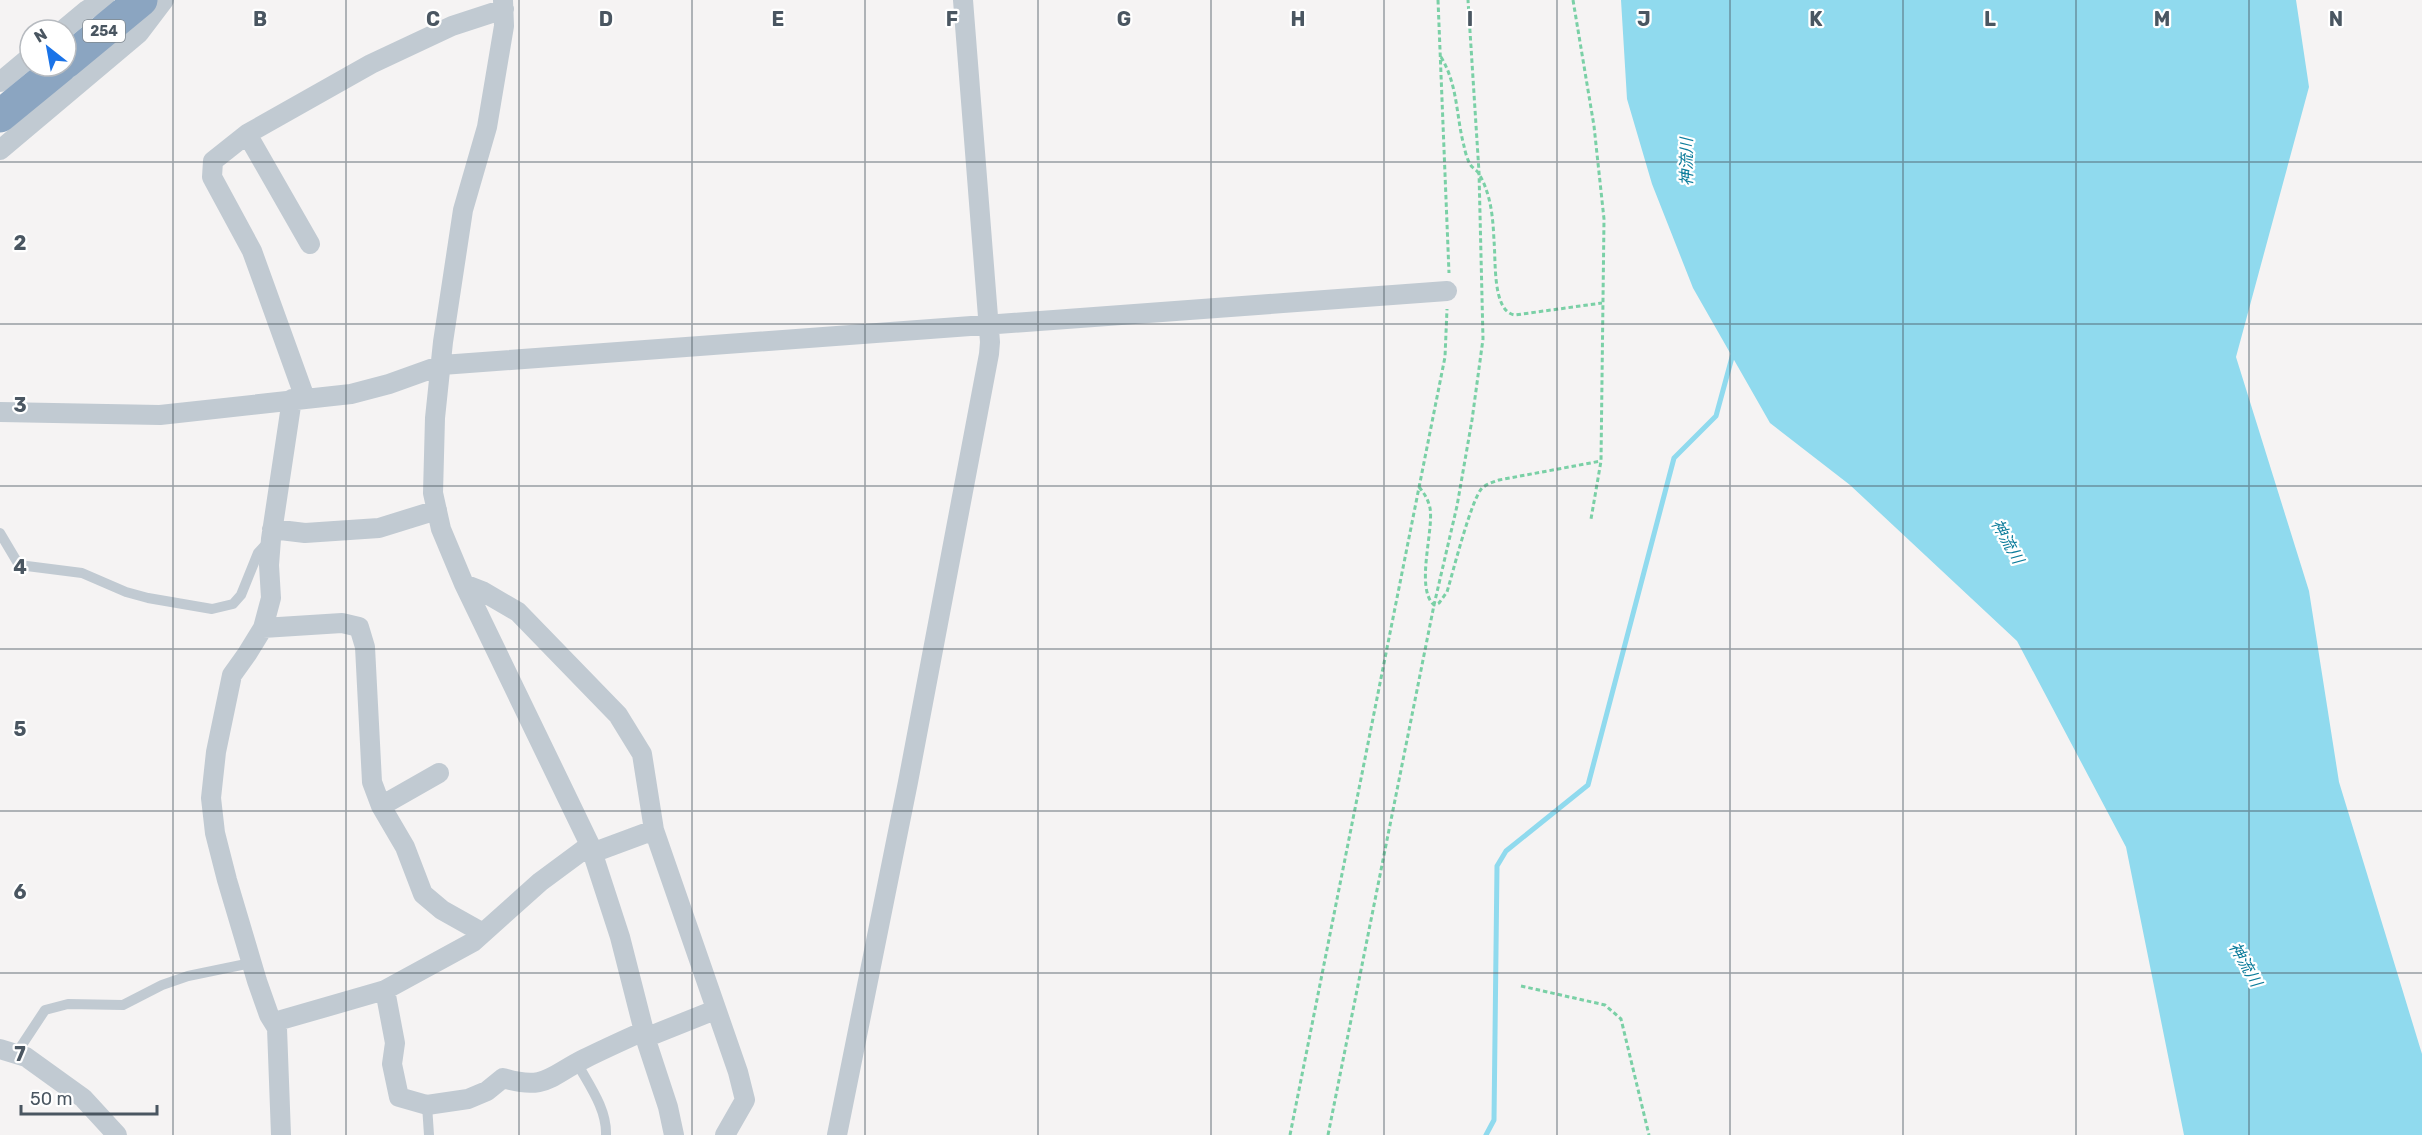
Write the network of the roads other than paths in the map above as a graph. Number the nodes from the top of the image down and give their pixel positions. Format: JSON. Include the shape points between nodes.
{"nodes":[{"id":1,"x":104,"y":0,"type":"edge"},
{"id":2,"x":141,"y":0,"type":"edge"},
{"id":3,"x":164,"y":0,"type":"edge"},
{"id":4,"x":963,"y":0,"type":"edge"},
{"id":5,"x":504,"y":4,"type":"edge"},
{"id":6,"x":77,"y":18,"type":"edge"},
{"id":7,"x":78,"y":52,"type":"edge"},
{"id":8,"x":18,"y":67,"type":"edge"},
{"id":9,"x":46,"y":78,"type":"edge"},
{"id":10,"x":0,"y":82,"type":"edge"},
{"id":11,"x":0,"y":116,"type":"edge"},
{"id":12,"x":247,"y":134,"type":"junction"},
{"id":13,"x":0,"y":150,"type":"edge"},
{"id":14,"x":310,"y":244,"type":"dead end"},
{"id":15,"x":1447,"y":291,"type":"road end"},
{"id":16,"x":988,"y":324,"type":"junction"},
{"id":17,"x":442,"y":365,"type":"junction"},
{"id":18,"x":299,"y":399,"type":"junction"},
{"id":19,"x":0,"y":412,"type":"edge"},
{"id":20,"x":437,"y":510,"type":"junction"},
{"id":21,"x":0,"y":533,"type":"edge"},
{"id":22,"x":271,"y":534,"type":"junction"},
{"id":23,"x":464,"y":584,"type":"junction"},
{"id":24,"x":263,"y":628,"type":"junction"},
{"id":25,"x":439,"y":773,"type":"dead end"},
{"id":26,"x":381,"y":806,"type":"junction"},
{"id":27,"x":654,"y":830,"type":"junction"},
{"id":28,"x":591,"y":849,"type":"junction"},
{"id":29,"x":483,"y":933,"type":"junction"},
{"id":30,"x":251,"y":963,"type":"junction"},
{"id":31,"x":385,"y":990,"type":"junction"},
{"id":32,"x":716,"y":1010,"type":"junction"},
{"id":33,"x":274,"y":1022,"type":"junction"},
{"id":34,"x":644,"y":1034,"type":"junction"},
{"id":35,"x":8,"y":1051,"type":"edge"},
{"id":36,"x":577,"y":1064,"type":"junction"},
{"id":37,"x":427,"y":1106,"type":"junction"},
{"id":38,"x":117,"y":1135,"type":"edge"},
{"id":39,"x":280,"y":1135,"type":"edge"},
{"id":40,"x":429,"y":1135,"type":"edge"},
{"id":41,"x":606,"y":1135,"type":"edge"},
{"id":42,"x":674,"y":1135,"type":"edge"},
{"id":43,"x":725,"y":1135,"type":"edge"},
{"id":44,"x":837,"y":1135,"type":"edge"}],
"edges":[{"from":1,"to":6,"type":"street"},
{"from":2,"to":7,"type":"highway","number":"254"},
{"from":3,"to":13,"type":"street","via":[[139,33]]},
{"from":4,"to":16,"type":"street"},
{"from":5,"to":12,"type":"street","via":[[371,64]]},
{"from":5,"to":17,"type":"street","via":[[504,26],[487,127],[464,210]]},
{"from":8,"to":10,"type":"street"},
{"from":9,"to":11,"type":"highway"},
{"from":12,"to":14,"type":"street"},
{"from":12,"to":18,"type":"street","via":[[213,161],[212,177],[252,251]]},
{"from":15,"to":16,"type":"street"},
{"from":16,"to":17,"type":"street"},
{"from":16,"to":44,"type":"street","via":[[987,365]]},
{"from":17,"to":18,"type":"street","via":[[351,394]]},
{"from":17,"to":20,"type":"street","via":[[435,418],[433,492]]},
{"from":18,"to":19,"type":"street","via":[[160,415]]},
{"from":18,"to":22,"type":"street"},
{"from":20,"to":22,"type":"street","via":[[379,528]]},
{"from":20,"to":23,"type":"street"},
{"from":21,"to":22,"type":"lane","via":[[19,565],[82,573],[126,592],[212,609],[233,604],[241,595],[258,553]]},
{"from":22,"to":24,"type":"street","via":[[271,598]]},
{"from":23,"to":27,"type":"street","via":[[518,612],[618,715],[642,754]]},
{"from":23,"to":28,"type":"street"},
{"from":24,"to":26,"type":"street","via":[[342,623],[359,627],[365,647],[372,782]]},
{"from":24,"to":30,"type":"street","via":[[232,675],[211,798],[215,834]]},
{"from":25,"to":26,"type":"street"},
{"from":26,"to":29,"type":"street","via":[[405,847],[423,894],[442,910]]},
{"from":27,"to":28,"type":"street"},
{"from":27,"to":32,"type":"street"},
{"from":28,"to":29,"type":"street","via":[[540,882]]},
{"from":28,"to":34,"type":"street","via":[[620,937]]},
{"from":29,"to":31,"type":"street"},
{"from":30,"to":33,"type":"street"},
{"from":30,"to":35,"type":"lane","via":[[188,976],[123,1005],[68,1004],[45,1010]]},
{"from":31,"to":33,"type":"street"},
{"from":31,"to":37,"type":"street","via":[[395,1043],[392,1064],[399,1097]]},
{"from":32,"to":34,"type":"street"},
{"from":32,"to":43,"type":"street","via":[[746,1100]]},
{"from":33,"to":39,"type":"street"},
{"from":34,"to":36,"type":"street"},
{"from":34,"to":42,"type":"street"},
{"from":35,"to":38,"type":"street","via":[[26,1057],[83,1098]]},
{"from":36,"to":37,"type":"street","via":[[538,1083],[522,1084],[503,1078],[468,1099]]},
{"from":36,"to":41,"type":"lane","via":[[607,1122]]},
{"from":37,"to":40,"type":"lane"}]}
